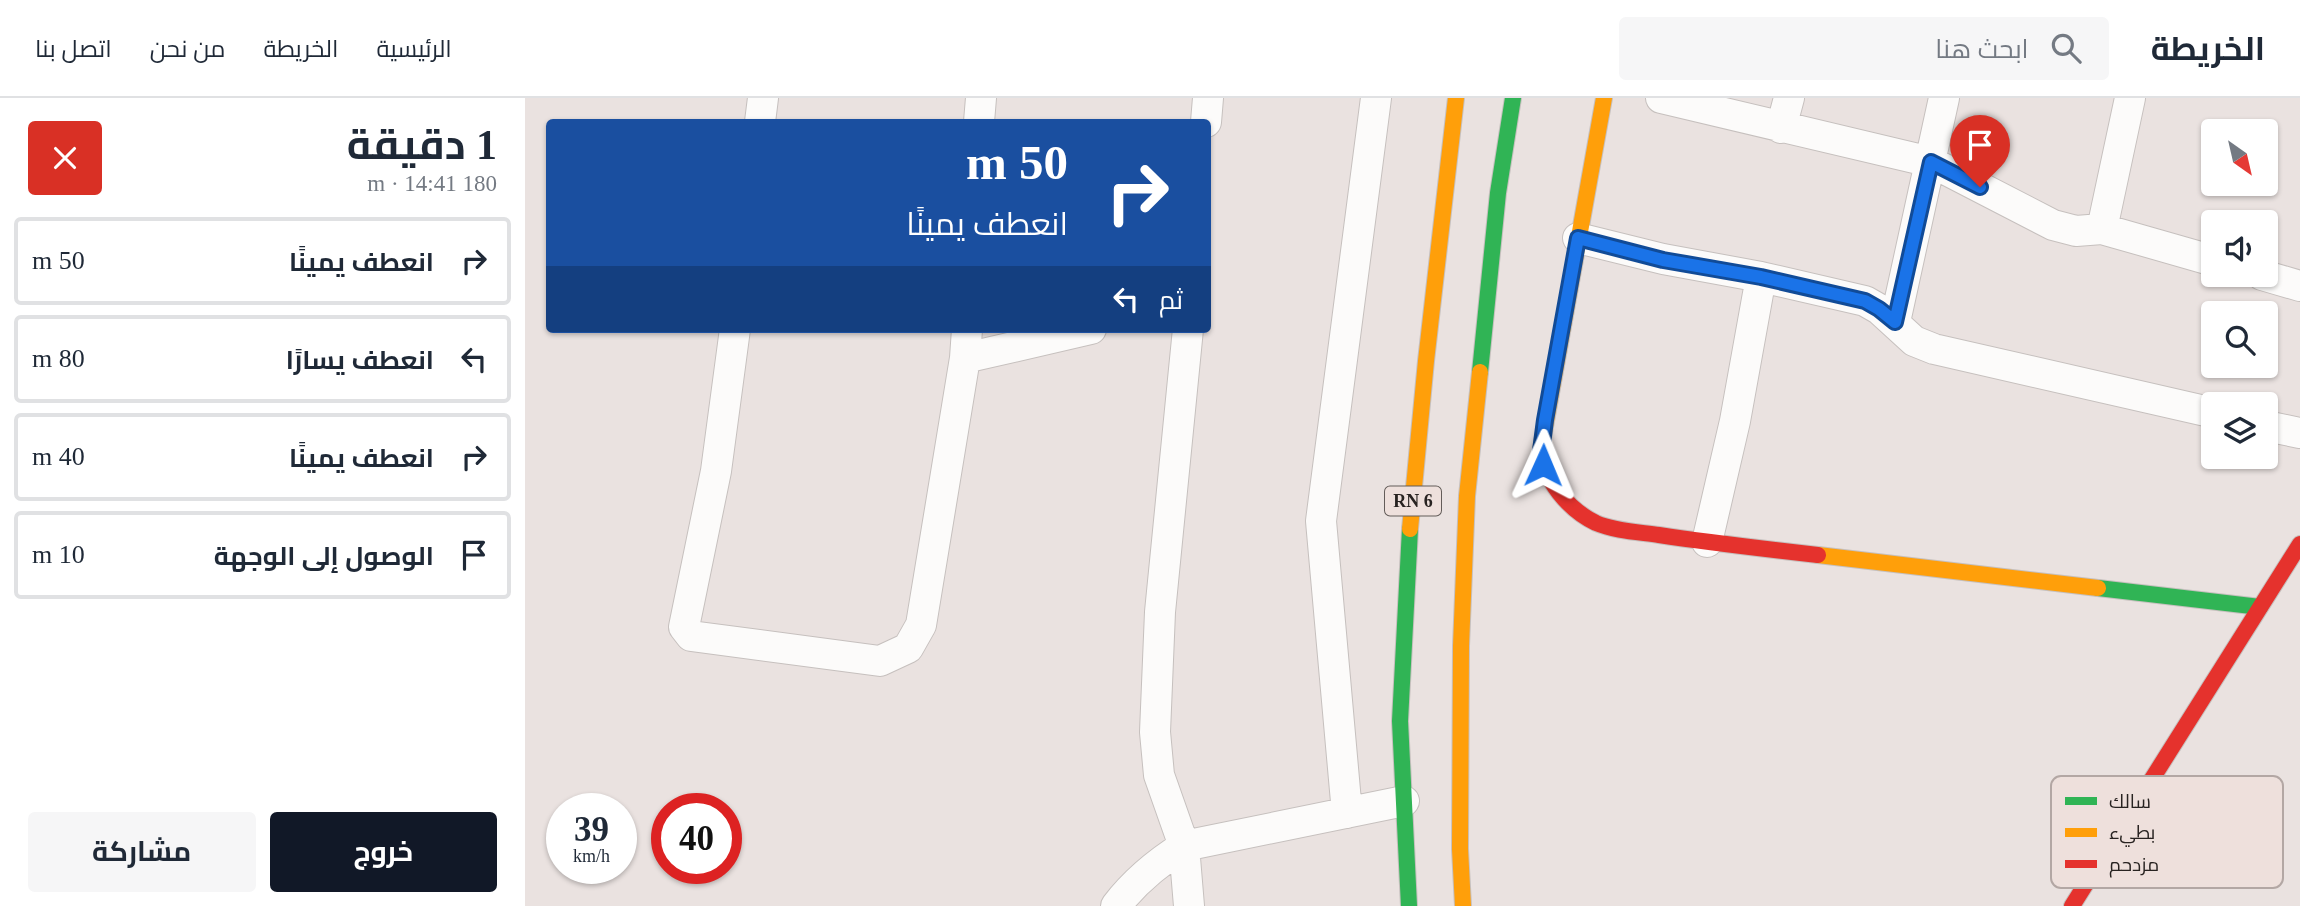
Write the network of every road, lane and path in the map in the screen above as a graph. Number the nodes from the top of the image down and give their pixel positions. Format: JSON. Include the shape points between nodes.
{"nodes":[{"id":1,"x":763,"y":98,"type":"edge"},
{"id":2,"x":1208,"y":98,"type":"edge"},
{"id":3,"x":1376,"y":98,"type":"edge"},
{"id":4,"x":1457,"y":98,"type":"edge"},
{"id":5,"x":1513,"y":98,"type":"edge"},
{"id":6,"x":1604,"y":98,"type":"edge"},
{"id":7,"x":1661,"y":98,"type":"edge"},
{"id":8,"x":1789,"y":98,"type":"edge"},
{"id":9,"x":1944,"y":98,"type":"edge"},
{"id":10,"x":2130,"y":98,"type":"edge"},
{"id":11,"x":760,"y":119,"type":"edge"},
{"id":12,"x":1206,"y":119,"type":"edge"},
{"id":13,"x":1781,"y":128,"type":"junction"},
{"id":14,"x":1931,"y":162,"type":"junction"},
{"id":15,"x":2102,"y":229,"type":"junction"},
{"id":16,"x":1578,"y":238,"type":"junction"},
{"id":17,"x":2201,"y":257,"type":"edge"},
{"id":18,"x":1761,"y":277,"type":"junction"},
{"id":19,"x":2278,"y":280,"type":"edge"},
{"id":20,"x":2300,"y":286,"type":"edge"},
{"id":21,"x":1895,"y":322,"type":"junction"},
{"id":22,"x":734,"y":333,"type":"edge"},
{"id":23,"x":1055,"y":333,"type":"edge"},
{"id":24,"x":1188,"y":333,"type":"edge"},
{"id":25,"x":966,"y":343,"type":"edge"},
{"id":26,"x":2201,"y":410,"type":"edge"},
{"id":27,"x":2278,"y":428,"type":"edge"},
{"id":28,"x":2300,"y":433,"type":"edge"},
{"id":29,"x":1707,"y":542,"type":"junction"},
{"id":30,"x":2300,"y":544,"type":"edge"},
{"id":31,"x":2260,"y":607,"type":"junction"},
{"id":32,"x":2153,"y":776,"type":"edge"},
{"id":33,"x":1404,"y":801,"type":"junction"},
{"id":34,"x":1347,"y":813,"type":"junction"},
{"id":35,"x":1184,"y":846,"type":"junction"},
{"id":36,"x":2082,"y":888,"type":"edge"},
{"id":37,"x":1117,"y":906,"type":"edge"},
{"id":38,"x":1189,"y":906,"type":"edge"},
{"id":39,"x":1409,"y":906,"type":"edge"},
{"id":40,"x":1463,"y":906,"type":"edge"},
{"id":41,"x":2071,"y":906,"type":"edge"}],
"edges":[{"from":1,"to":11,"type":"street"},
{"from":2,"to":12,"type":"street"},
{"from":3,"to":34,"type":"street","via":[[1321,521]]},
{"from":4,"to":33,"type":"main road","number":"RN 6","via":[[1410,527],[1400,721]]},
{"from":5,"to":40,"type":"main road","number":"RN 6","via":[[1498,193],[1467,496],[1461,646]]},
{"from":6,"to":16,"type":"main road"},
{"from":7,"to":13,"type":"street"},
{"from":8,"to":13,"type":"street"},
{"from":9,"to":14,"type":"street"},
{"from":10,"to":15,"type":"street"},
{"from":13,"to":14,"type":"street"},
{"from":14,"to":15,"type":"street","via":[[2053,225],[2076,231]]},
{"from":14,"to":21,"type":"street"},
{"from":15,"to":17,"type":"street"},
{"from":16,"to":18,"type":"street","via":[[1663,260]]},
{"from":16,"to":29,"type":"main road","via":[[1545,420],[1543,465],[1570,504],[1593,522]]},
{"from":18,"to":21,"type":"street","via":[[1865,301]]},
{"from":18,"to":29,"type":"street"},
{"from":19,"to":20,"type":"street"},
{"from":21,"to":26,"type":"street","via":[[1914,341],[1934,349]]},
{"from":22,"to":25,"type":"street","via":[[716,471],[684,627],[691,636],[880,661],[908,648],[921,625]]},
{"from":23,"to":25,"type":"street"},
{"from":24,"to":35,"type":"street","via":[[1160,612],[1156,732],[1159,775]]},
{"from":27,"to":28,"type":"street"},
{"from":29,"to":31,"type":"main road"},
{"from":30,"to":31,"type":"main road"},
{"from":31,"to":32,"type":"main road"},
{"from":33,"to":34,"type":"street"},
{"from":33,"to":39,"type":"main road","number":"RN 6"},
{"from":34,"to":35,"type":"street"},
{"from":35,"to":37,"type":"street","via":[[1131,887]]},
{"from":35,"to":38,"type":"street"},
{"from":36,"to":41,"type":"main road"}]}
